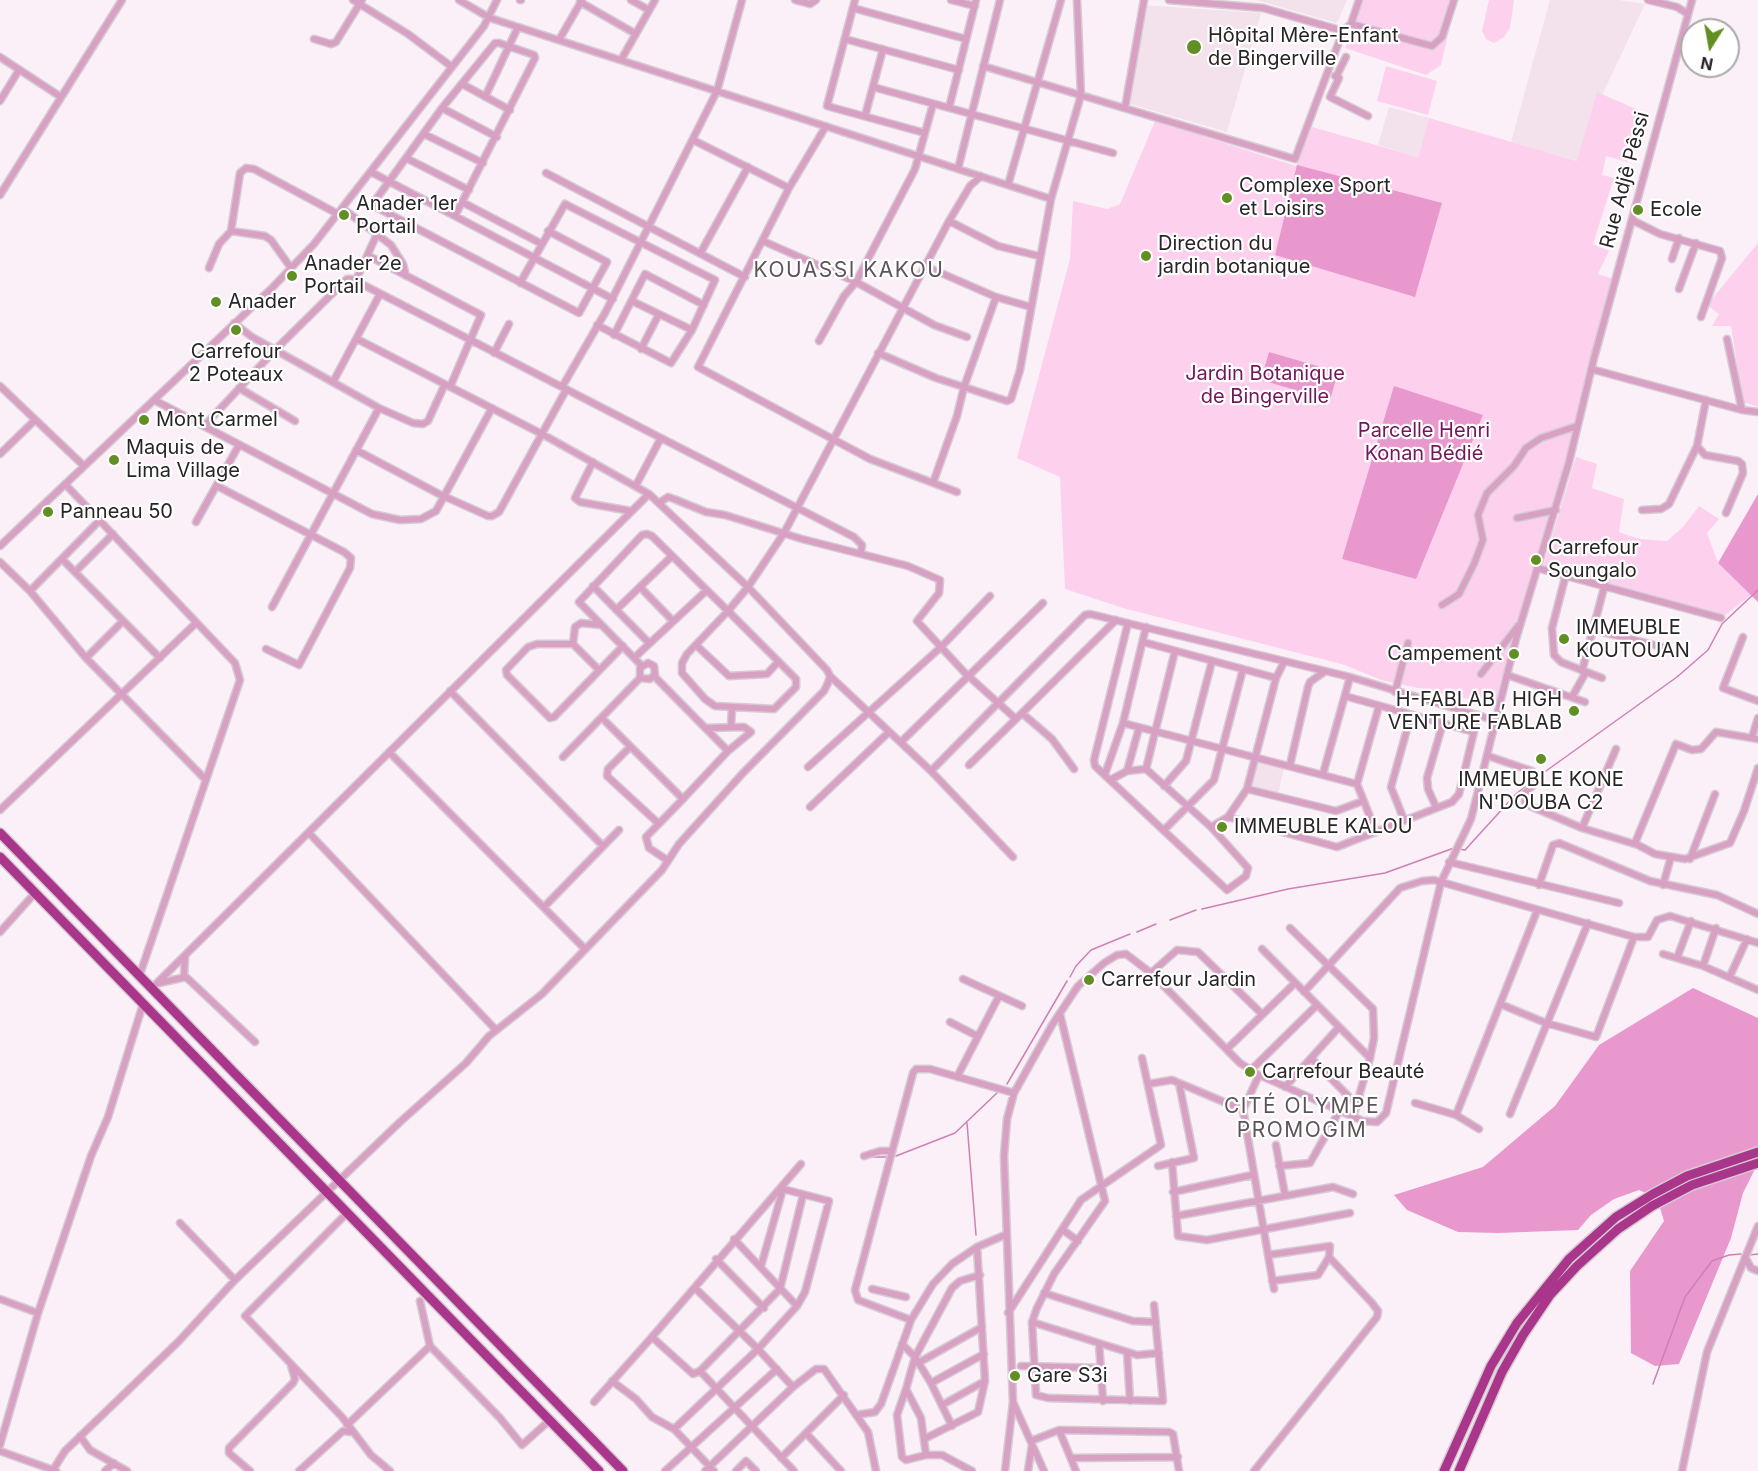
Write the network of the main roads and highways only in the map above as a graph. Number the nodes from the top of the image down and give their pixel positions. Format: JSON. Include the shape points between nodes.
{"nodes":[{"id":1,"x":0,"y":833,"type":"edge"},
{"id":2,"x":0,"y":858,"type":"edge"},
{"id":3,"x":1758,"y":1152,"type":"edge"},
{"id":4,"x":1758,"y":1163,"type":"edge"},
{"id":5,"x":599,"y":1471,"type":"edge"},
{"id":6,"x":623,"y":1471,"type":"edge"},
{"id":7,"x":1444,"y":1471,"type":"edge"},
{"id":8,"x":1459,"y":1471,"type":"edge"}],
"edges":[{"from":1,"to":6,"type":"highway","via":[[139,976],[155,986],[339,1182]]},
{"from":2,"to":5,"type":"highway"},
{"from":3,"to":7,"type":"highway","via":[[1687,1176],[1653,1194],[1616,1217],[1569,1259],[1517,1323],[1491,1366]]},
{"from":4,"to":8,"type":"highway","via":[[1692,1185],[1652,1206],[1618,1229],[1576,1266],[1523,1335],[1502,1372]]}]}
